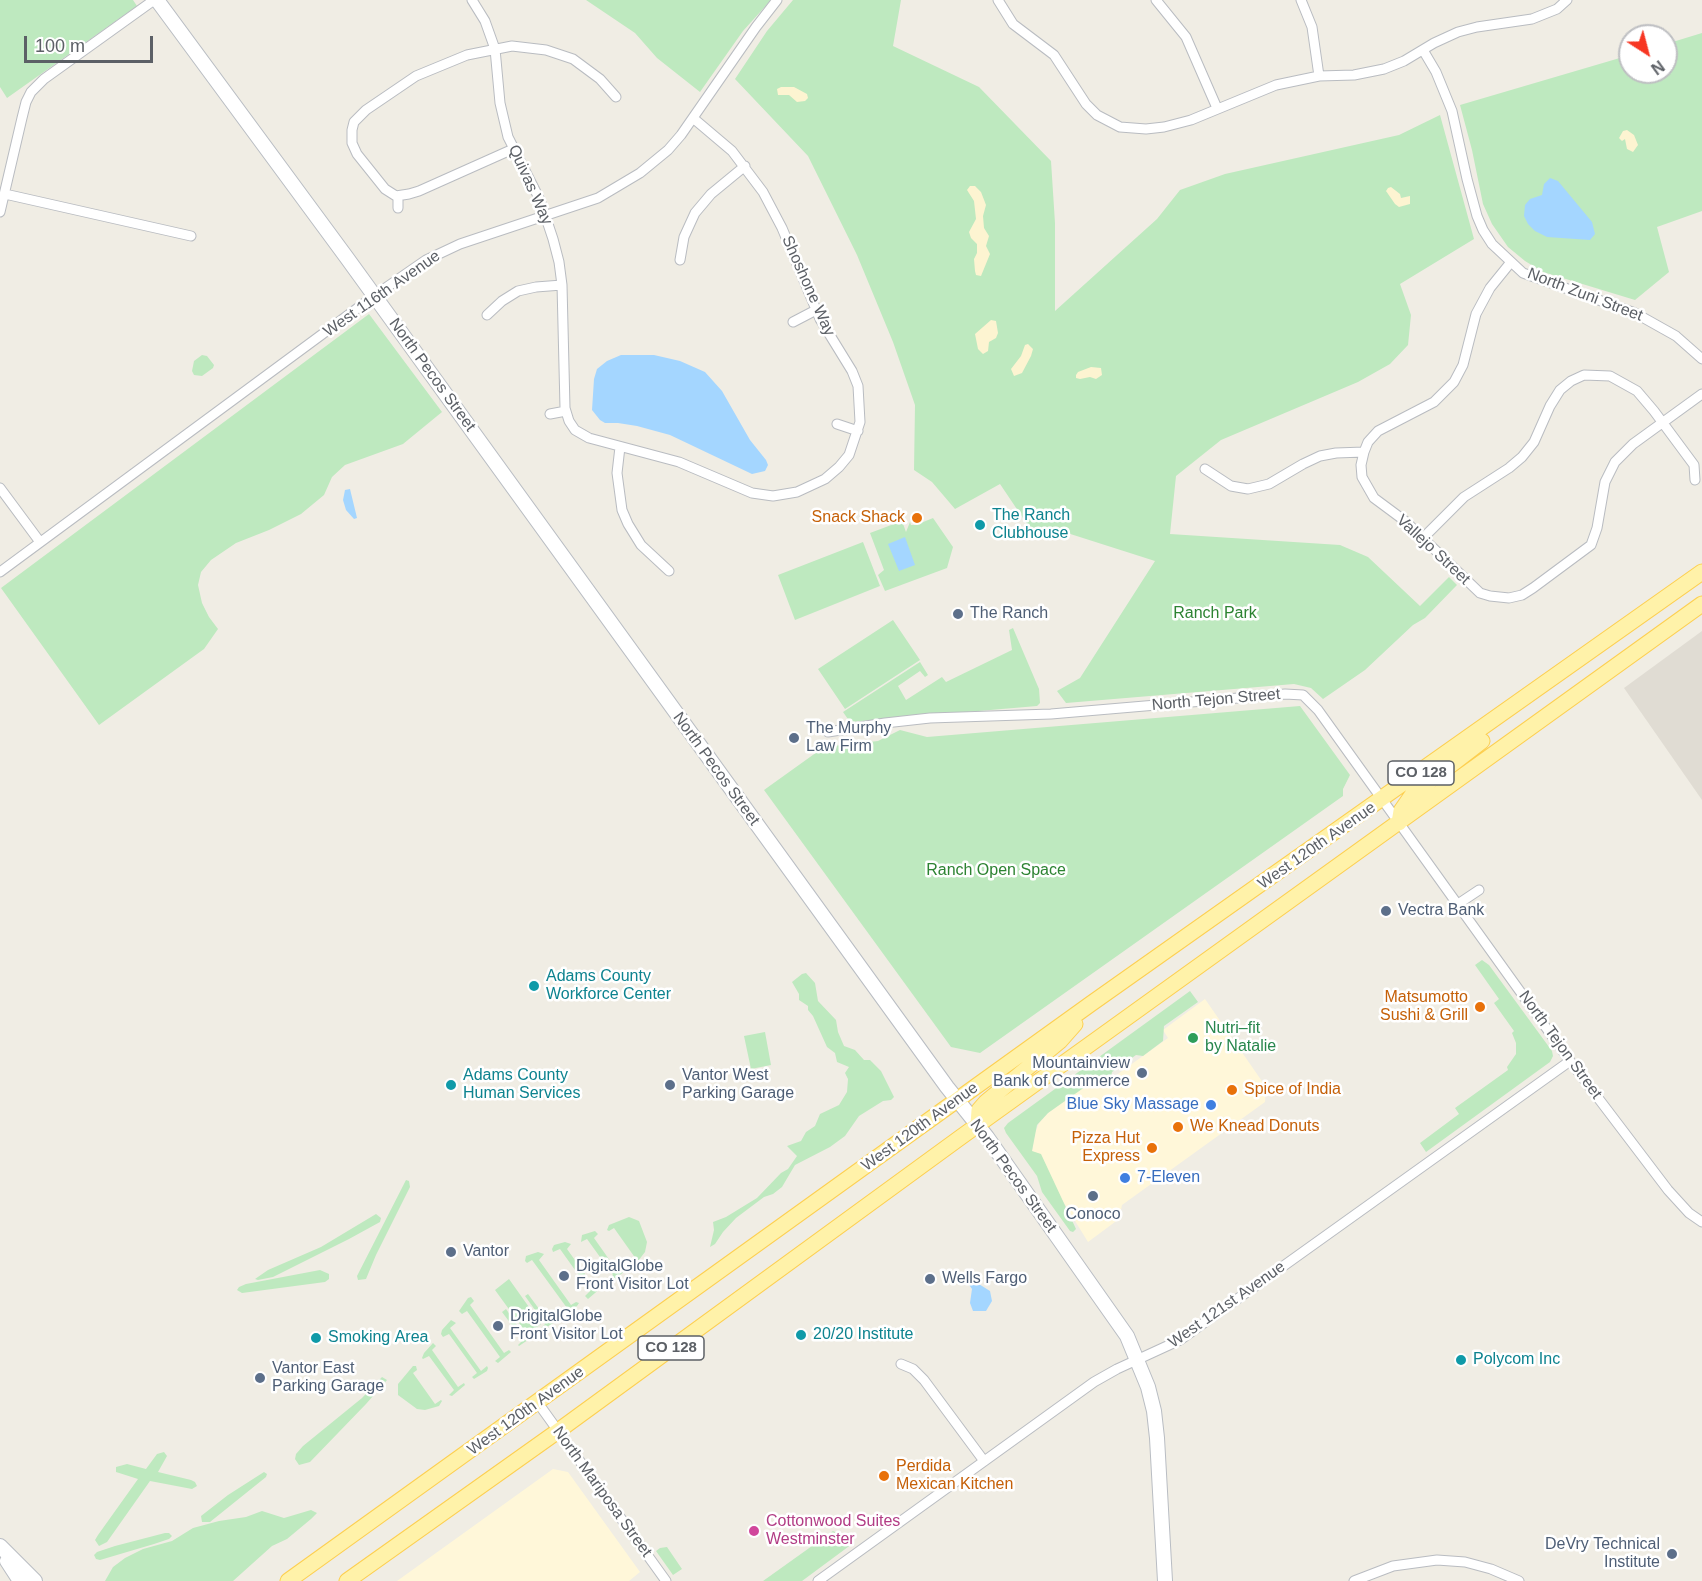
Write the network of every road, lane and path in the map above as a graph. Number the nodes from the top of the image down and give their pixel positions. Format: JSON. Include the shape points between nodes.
{"nodes":[{"id":1,"x":155,"y":0,"type":"edge"},
{"id":2,"x":472,"y":0,"type":"edge"},
{"id":3,"x":777,"y":0,"type":"edge"},
{"id":4,"x":998,"y":0,"type":"edge"},
{"id":5,"x":1156,"y":0,"type":"edge"},
{"id":6,"x":1301,"y":0,"type":"edge"},
{"id":7,"x":1567,"y":0,"type":"edge"},
{"id":8,"x":495,"y":49,"type":"junction"},
{"id":9,"x":1423,"y":50,"type":"junction"},
{"id":10,"x":1318,"y":76,"type":"junction"},
{"id":11,"x":616,"y":97,"type":"dead end"},
{"id":12,"x":1217,"y":108,"type":"junction"},
{"id":13,"x":693,"y":118,"type":"junction"},
{"id":14,"x":513,"y":149,"type":"junction"},
{"id":15,"x":745,"y":166,"type":"junction"},
{"id":16,"x":5,"y":194,"type":"junction"},
{"id":17,"x":398,"y":195,"type":"junction"},
{"id":18,"x":398,"y":208,"type":"dead end"},
{"id":19,"x":0,"y":212,"type":"edge"},
{"id":20,"x":545,"y":216,"type":"junction"},
{"id":21,"x":191,"y":236,"type":"dead end"},
{"id":22,"x":680,"y":260,"type":"dead end"},
{"id":23,"x":1510,"y":262,"type":"junction"},
{"id":24,"x":562,"y":285,"type":"junction"},
{"id":25,"x":374,"y":296,"type":"junction"},
{"id":26,"x":816,"y":310,"type":"junction"},
{"id":27,"x":487,"y":315,"type":"dead end"},
{"id":28,"x":794,"y":322,"type":"dead end"},
{"id":29,"x":1702,"y":359,"type":"edge"},
{"id":30,"x":1702,"y":394,"type":"edge"},
{"id":31,"x":566,"y":411,"type":"junction"},
{"id":32,"x":550,"y":414,"type":"dead end"},
{"id":33,"x":1663,"y":422,"type":"junction"},
{"id":34,"x":837,"y":424,"type":"dead end"},
{"id":35,"x":858,"y":431,"type":"junction"},
{"id":36,"x":620,"y":447,"type":"junction"},
{"id":37,"x":1364,"y":452,"type":"junction"},
{"id":38,"x":1205,"y":469,"type":"dead end"},
{"id":39,"x":1695,"y":480,"type":"dead end"},
{"id":40,"x":0,"y":488,"type":"edge"},
{"id":41,"x":1423,"y":538,"type":"junction"},
{"id":42,"x":40,"y":542,"type":"junction"},
{"id":43,"x":669,"y":571,"type":"dead end"},
{"id":44,"x":0,"y":572,"type":"edge"},
{"id":45,"x":1702,"y":572,"type":"edge"},
{"id":46,"x":1702,"y":604,"type":"edge"},
{"id":47,"x":1542,"y":687,"type":"junction"},
{"id":48,"x":828,"y":732,"type":"dead end"},
{"id":49,"x":1383,"y":800,"type":"junction"},
{"id":50,"x":1399,"y":823,"type":"junction"},
{"id":51,"x":1479,"y":890,"type":"dead end"},
{"id":52,"x":1458,"y":904,"type":"junction"},
{"id":53,"x":1092,"y":1003,"type":"junction"},
{"id":54,"x":1570,"y":1061,"type":"junction"},
{"id":55,"x":957,"y":1100,"type":"junction"},
{"id":56,"x":978,"y":1125,"type":"junction"},
{"id":57,"x":1702,"y":1222,"type":"edge"},
{"id":58,"x":1138,"y":1359,"type":"junction"},
{"id":59,"x":901,"y":1364,"type":"dead end"},
{"id":60,"x":538,"y":1403,"type":"junction"},
{"id":61,"x":558,"y":1431,"type":"junction"},
{"id":62,"x":984,"y":1461,"type":"junction"},
{"id":63,"x":0,"y":1548,"type":"edge"},
{"id":64,"x":20,"y":1581,"type":"edge"},
{"id":65,"x":35,"y":1581,"type":"edge"},
{"id":66,"x":288,"y":1581,"type":"edge"},
{"id":67,"x":347,"y":1581,"type":"edge"},
{"id":68,"x":666,"y":1581,"type":"edge"},
{"id":69,"x":818,"y":1581,"type":"edge"},
{"id":70,"x":1165,"y":1581,"type":"edge"},
{"id":71,"x":1354,"y":1581,"type":"edge"},
{"id":72,"x":1520,"y":1581,"type":"edge"}],
"edges":[{"from":1,"to":16,"type":"street","via":[[31,92]]},
{"from":1,"to":25,"type":"street","name":"North Pecos Street"},
{"from":2,"to":8,"type":"street","name":"Quivas Way"},
{"from":3,"to":13,"type":"street","name":"West 116th Avenue"},
{"from":4,"to":12,"type":"street","via":[[1014,24],[1054,55],[1086,104],[1104,120],[1122,127],[1146,129],[1181,123]]},
{"from":5,"to":12,"type":"street","via":[[1186,37]]},
{"from":6,"to":10,"type":"street","via":[[1312,27]]},
{"from":7,"to":9,"type":"street","via":[[1540,17],[1467,29]]},
{"from":8,"to":11,"type":"street","via":[[520,45],[565,55],[582,64]]},
{"from":8,"to":14,"type":"street","name":"Quivas Way","via":[[503,121]]},
{"from":8,"to":17,"type":"street","via":[[427,70],[384,96],[354,122],[351,137],[357,154],[385,189]]},
{"from":9,"to":10,"type":"street","via":[[1384,69]]},
{"from":9,"to":23,"type":"street","name":"North Zuni Street","via":[[1452,111],[1480,223]]},
{"from":10,"to":12,"type":"street","via":[[1276,85]]},
{"from":13,"to":15,"type":"street","name":"Shoshone Way"},
{"from":13,"to":20,"type":"street","name":"West 116th Avenue","via":[[668,150],[625,184]]},
{"from":14,"to":17,"type":"street","via":[[409,195]]},
{"from":14,"to":20,"type":"street","name":"Quivas Way"},
{"from":15,"to":22,"type":"street","via":[[694,213]]},
{"from":15,"to":26,"type":"street","name":"Shoshone Way","via":[[770,203]]},
{"from":16,"to":19,"type":"street"},
{"from":16,"to":21,"type":"street"},
{"from":17,"to":18,"type":"street"},
{"from":20,"to":24,"type":"street","name":"Quivas Way"},
{"from":20,"to":25,"type":"street","name":"West 116th Avenue","via":[[449,249],[416,266]]},
{"from":23,"to":29,"type":"street","name":"North Zuni Street","via":[[1522,273],[1635,313],[1676,336]]},
{"from":23,"to":37,"type":"street","via":[[1476,314],[1463,365],[1454,382],[1434,402],[1378,431]]},
{"from":24,"to":27,"type":"street","via":[[518,291]]},
{"from":24,"to":31,"type":"street","name":"Quivas Way"},
{"from":25,"to":42,"type":"street","name":"West 116th Avenue"},
{"from":25,"to":55,"type":"street","name":"North Pecos Street"},
{"from":26,"to":28,"type":"street"},
{"from":26,"to":35,"type":"street","name":"Shoshone Way","via":[[858,386]]},
{"from":30,"to":33,"type":"street"},
{"from":31,"to":32,"type":"street"},
{"from":31,"to":36,"type":"street","via":[[575,430],[583,436]]},
{"from":33,"to":39,"type":"street","via":[[1694,465]]},
{"from":33,"to":41,"type":"street","via":[[1637,391],[1616,378],[1576,378],[1554,397],[1534,442],[1522,457],[1464,497]]},
{"from":33,"to":41,"type":"street","name":"Vallejo Street","via":[[1622,453],[1610,470],[1591,545],[1522,595],[1509,598],[1480,593]]},
{"from":34,"to":35,"type":"street"},
{"from":35,"to":36,"type":"street","name":"Shoshone Way","via":[[849,455],[833,473],[797,492],[773,496],[728,484],[679,462]]},
{"from":36,"to":43,"type":"street","via":[[617,473],[622,510],[641,545]]},
{"from":37,"to":38,"type":"street","via":[[1320,456],[1269,484],[1248,489],[1231,486]]},
{"from":37,"to":41,"type":"street","name":"Vallejo Street","via":[[1362,477],[1370,494]]},
{"from":40,"to":42,"type":"street"},
{"from":42,"to":44,"type":"street","name":"West 116th Avenue"},
{"from":45,"to":47,"type":"main road","name":"West 120th Avenue","number":"CO 128"},
{"from":46,"to":50,"type":"main road","name":"West 120th Avenue","number":"CO 128"},
{"from":47,"to":49,"type":"main road","name":"West 120th Avenue","number":"CO 128"},
{"from":47,"to":50,"type":"main road","via":[[1501,727],[1412,795],[1401,811]]},
{"from":48,"to":49,"type":"street","name":"North Tejon Street","via":[[930,718],[1051,714],[1299,694],[1318,710]]},
{"from":49,"to":50,"type":"street","name":"North Tejon Street"},
{"from":49,"to":53,"type":"main road","name":"West 120th Avenue","number":"CO 128"},
{"from":50,"to":52,"type":"street","name":"North Tejon Street"},
{"from":50,"to":56,"type":"main road","name":"West 120th Avenue","number":"CO 128"},
{"from":51,"to":52,"type":"street"},
{"from":52,"to":54,"type":"street","name":"North Tejon Street"},
{"from":53,"to":55,"type":"main road","name":"West 120th Avenue","number":"CO 128"},
{"from":53,"to":56,"type":"main road","via":[[1060,1041],[986,1102],[979,1110]]},
{"from":54,"to":57,"type":"street","name":"North Tejon Street","via":[[1668,1190]]},
{"from":54,"to":58,"type":"street","name":"West 121st Avenue","via":[[1180,1340]]},
{"from":55,"to":56,"type":"street","name":"North Pecos Street"},
{"from":55,"to":60,"type":"main road","name":"West 120th Avenue","number":"CO 128"},
{"from":56,"to":58,"type":"street","name":"North Pecos Street","via":[[1112,1314]]},
{"from":56,"to":61,"type":"main road","name":"West 120th Avenue","number":"CO 128"},
{"from":58,"to":62,"type":"street","name":"West 121st Avenue","via":[[1094,1382]]},
{"from":58,"to":70,"type":"street","name":"North Pecos Street","via":[[1155,1420]]},
{"from":59,"to":62,"type":"street","via":[[924,1380]]},
{"from":60,"to":61,"type":"street","name":"North Mariposa Street"},
{"from":60,"to":66,"type":"main road","name":"West 120th Avenue","number":"CO 128"},
{"from":61,"to":67,"type":"main road","name":"West 120th Avenue","number":"CO 128"},
{"from":61,"to":68,"type":"street","name":"North Mariposa Street"},
{"from":62,"to":69,"type":"street","name":"West 121st Avenue"},
{"from":63,"to":64,"type":"street"},
{"from":63,"to":65,"type":"street"},
{"from":71,"to":72,"type":"street","via":[[1393,1566],[1437,1560],[1471,1563]]}]}
